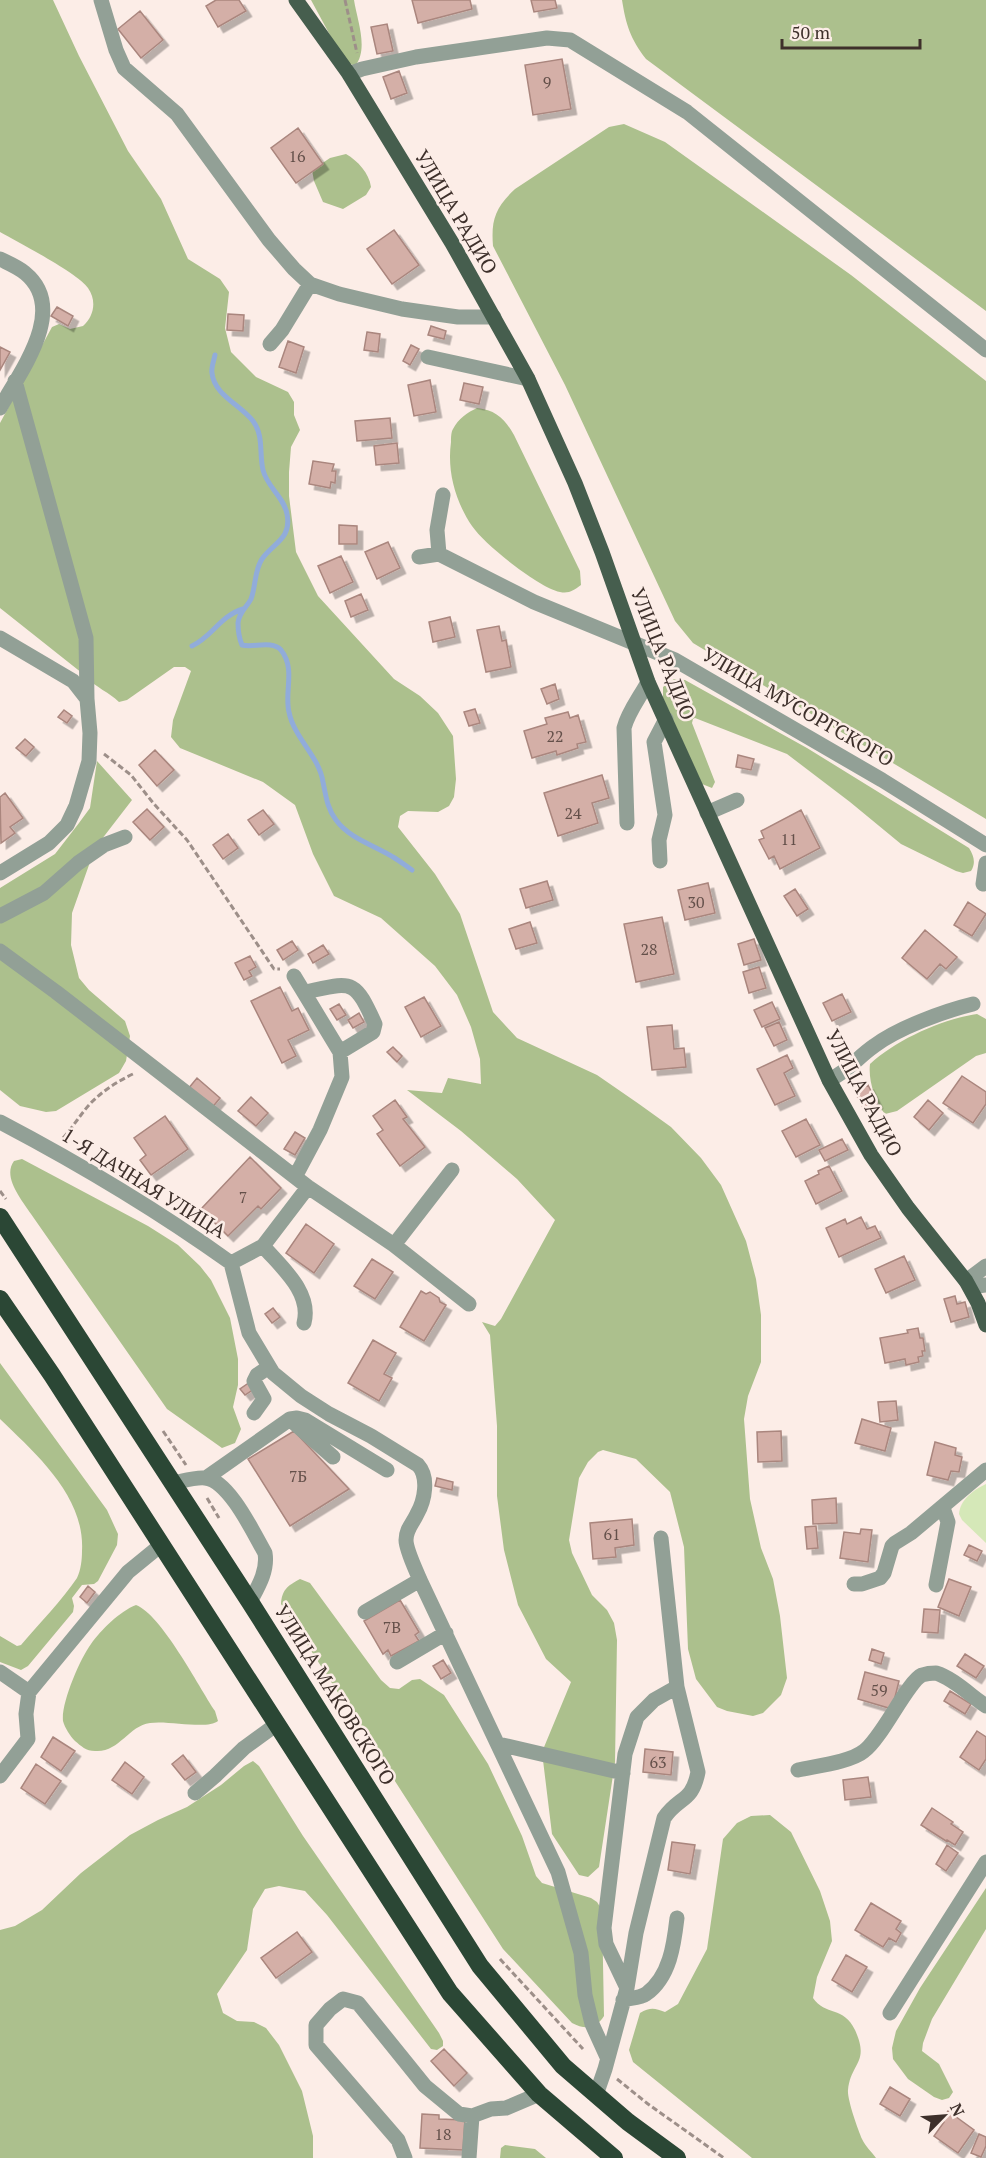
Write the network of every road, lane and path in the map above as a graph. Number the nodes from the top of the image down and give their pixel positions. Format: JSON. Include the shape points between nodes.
{"nodes":[{"id":1,"x":101,"y":0,"type":"edge"},
{"id":2,"x":296,"y":0,"type":"edge"},
{"id":3,"x":345,"y":0,"type":"edge"},
{"id":4,"x":356,"y":71,"type":"junction"},
{"id":5,"x":0,"y":259,"type":"edge"},
{"id":6,"x":310,"y":284,"type":"junction"},
{"id":7,"x":494,"y":317,"type":"junction"},
{"id":8,"x":270,"y":344,"type":"dead end"},
{"id":9,"x":986,"y":350,"type":"edge"},
{"id":10,"x":428,"y":357,"type":"dead end"},
{"id":11,"x":528,"y":379,"type":"junction"},
{"id":12,"x":15,"y":381,"type":"junction"},
{"id":13,"x":0,"y":408,"type":"edge"},
{"id":14,"x":443,"y":495,"type":"dead end"},
{"id":15,"x":439,"y":554,"type":"junction"},
{"id":16,"x":419,"y":556,"type":"dead end"},
{"id":17,"x":0,"y":638,"type":"edge"},
{"id":18,"x":633,"y":641,"type":"junction"},
{"id":19,"x":648,"y":682,"type":"junction"},
{"id":20,"x":87,"y":699,"type":"junction"},
{"id":21,"x":666,"y":719,"type":"junction"},
{"id":22,"x":89,"y":746,"type":"junction"},
{"id":23,"x":737,"y":800,"type":"dead end"},
{"id":24,"x":707,"y":813,"type":"junction"},
{"id":25,"x":627,"y":823,"type":"dead end"},
{"id":26,"x":125,"y":837,"type":"dead end"},
{"id":27,"x":986,"y":845,"type":"edge"},
{"id":28,"x":660,"y":861,"type":"dead end"},
{"id":29,"x":986,"y":864,"type":"edge"},
{"id":30,"x":0,"y":873,"type":"edge"},
{"id":31,"x":983,"y":884,"type":"dead end"},
{"id":32,"x":0,"y":916,"type":"edge"},
{"id":33,"x":0,"y":951,"type":"edge"},
{"id":34,"x":294,"y":975,"type":"joint"},
{"id":35,"x":305,"y":992,"type":"junction"},
{"id":36,"x":973,"y":1004,"type":"dead end"},
{"id":37,"x":340,"y":1052,"type":"junction"},
{"id":38,"x":166,"y":1078,"type":"junction"},
{"id":39,"x":830,"y":1080,"type":"junction"},
{"id":40,"x":0,"y":1122,"type":"edge"},
{"id":41,"x":50,"y":1149,"type":"junction"},
{"id":42,"x":452,"y":1170,"type":"dead end"},
{"id":43,"x":295,"y":1177,"type":"junction"},
{"id":44,"x":308,"y":1187,"type":"junction"},
{"id":45,"x":0,"y":1191,"type":"edge"},
{"id":46,"x":3,"y":1208,"type":"edge"},
{"id":47,"x":263,"y":1245,"type":"junction"},
{"id":48,"x":394,"y":1245,"type":"junction"},
{"id":49,"x":231,"y":1263,"type":"junction"},
{"id":50,"x":986,"y":1266,"type":"edge"},
{"id":51,"x":968,"y":1284,"type":"junction"},
{"id":52,"x":986,"y":1285,"type":"edge"},
{"id":53,"x":0,"y":1299,"type":"edge"},
{"id":54,"x":469,"y":1304,"type":"dead end"},
{"id":55,"x":304,"y":1323,"type":"dead end"},
{"id":56,"x":986,"y":1325,"type":"edge"},
{"id":57,"x":269,"y":1367,"type":"junction"},
{"id":58,"x":254,"y":1413,"type":"dead end"},
{"id":59,"x":290,"y":1419,"type":"junction"},
{"id":60,"x":163,"y":1431,"type":"dead end"},
{"id":61,"x":333,"y":1457,"type":"dead end"},
{"id":62,"x":387,"y":1470,"type":"dead end"},
{"id":63,"x":986,"y":1470,"type":"edge"},
{"id":64,"x":201,"y":1478,"type":"junction"},
{"id":65,"x":173,"y":1483,"type":"junction"},
{"id":66,"x":943,"y":1508,"type":"junction"},
{"id":67,"x":225,"y":1527,"type":"dead end"},
{"id":68,"x":661,"y":1538,"type":"dead end"},
{"id":69,"x":161,"y":1545,"type":"junction"},
{"id":70,"x":420,"y":1580,"type":"junction"},
{"id":71,"x":854,"y":1584,"type":"dead end"},
{"id":72,"x":936,"y":1585,"type":"dead end"},
{"id":73,"x":250,"y":1602,"type":"junction"},
{"id":74,"x":365,"y":1612,"type":"dead end"},
{"id":75,"x":446,"y":1633,"type":"junction"},
{"id":76,"x":397,"y":1662,"type":"dead end"},
{"id":77,"x":0,"y":1672,"type":"edge"},
{"id":78,"x":677,"y":1687,"type":"junction"},
{"id":79,"x":28,"y":1692,"type":"junction"},
{"id":80,"x":986,"y":1706,"type":"edge"},
{"id":81,"x":277,"y":1724,"type":"junction"},
{"id":82,"x":498,"y":1744,"type":"junction"},
{"id":83,"x":798,"y":1770,"type":"dead end"},
{"id":84,"x":622,"y":1773,"type":"junction"},
{"id":85,"x":0,"y":1776,"type":"edge"},
{"id":86,"x":195,"y":1793,"type":"dead end"},
{"id":87,"x":986,"y":1862,"type":"edge"},
{"id":88,"x":677,"y":1918,"type":"dead end"},
{"id":89,"x":497,"y":1956,"type":"dead end"},
{"id":90,"x":625,"y":1994,"type":"junction"},
{"id":91,"x":890,"y":2013,"type":"dead end"},
{"id":92,"x":606,"y":2063,"type":"junction"},
{"id":93,"x":539,"y":2094,"type":"junction"},
{"id":94,"x":596,"y":2095,"type":"junction"},
{"id":95,"x":472,"y":2116,"type":"junction"},
{"id":96,"x":405,"y":2158,"type":"edge"},
{"id":97,"x":469,"y":2158,"type":"edge"},
{"id":98,"x":614,"y":2158,"type":"edge"},
{"id":99,"x":677,"y":2158,"type":"edge"},
{"id":100,"x":724,"y":2158,"type":"edge"}],
"edges":[{"from":1,"to":6,"type":"street","via":[[124,68],[177,114],[269,240]]},
{"from":2,"to":4,"type":"main road","name":"УЛИЦА РАДИО"},
{"from":3,"to":4,"type":"path"},
{"from":4,"to":7,"type":"main road","name":"УЛИЦА РАДИО"},
{"from":4,"to":9,"type":"street","via":[[416,57],[535,39],[570,40],[687,112]]},
{"from":5,"to":12,"type":"street","via":[[34,283],[44,313],[36,341]]},
{"from":6,"to":7,"type":"street","via":[[402,309],[458,317]]},
{"from":6,"to":8,"type":"street"},
{"from":7,"to":11,"type":"main road","name":"УЛИЦА РАДИО"},
{"from":10,"to":11,"type":"street"},
{"from":11,"to":18,"type":"main road","name":"УЛИЦА РАДИО","via":[[575,483]]},
{"from":12,"to":13,"type":"street"},
{"from":12,"to":20,"type":"street","via":[[86,638]]},
{"from":14,"to":15,"type":"street","via":[[437,530]]},
{"from":15,"to":16,"type":"street"},
{"from":15,"to":18,"type":"street","name":"УЛИЦА МУСОРГСКОГО","via":[[534,602]]},
{"from":17,"to":20,"type":"street","via":[[73,681]]},
{"from":18,"to":19,"type":"main road","name":"УЛИЦА РАДИО"},
{"from":18,"to":27,"type":"street","name":"УЛИЦА МУСОРГСКОГО","via":[[675,660]]},
{"from":19,"to":21,"type":"main road","name":"УЛИЦА РАДИО"},
{"from":19,"to":25,"type":"street","via":[[624,728]]},
{"from":20,"to":22,"type":"street"},
{"from":21,"to":24,"type":"main road","name":"УЛИЦА РАДИО"},
{"from":21,"to":28,"type":"street","via":[[654,742],[665,815],[659,840]]},
{"from":22,"to":30,"type":"street","via":[[86,772],[67,825],[49,843]]},
{"from":22,"to":34,"type":"path","via":[[131,774],[187,840],[274,969],[288,970]]},
{"from":23,"to":24,"type":"street"},
{"from":24,"to":39,"type":"main road","name":"УЛИЦА РАДИО"},
{"from":26,"to":32,"type":"street","via":[[104,845],[44,893]]},
{"from":29,"to":31,"type":"street"},
{"from":33,"to":38,"type":"street"},
{"from":34,"to":35,"type":"street"},
{"from":35,"to":37,"type":"street"},
{"from":35,"to":37,"type":"street","via":[[334,986],[353,987],[362,995],[375,1024],[373,1032]]},
{"from":36,"to":39,"type":"street","via":[[891,1035]]},
{"from":37,"to":43,"type":"street","via":[[342,1077]]},
{"from":38,"to":41,"type":"path","via":[[137,1073],[115,1084],[84,1110]]},
{"from":38,"to":43,"type":"street"},
{"from":39,"to":51,"type":"main road","name":"УЛИЦА РАДИО","via":[[877,1164]]},
{"from":40,"to":41,"type":"street","name":"1-Я ДАЧНАЯ УЛИЦА"},
{"from":41,"to":49,"type":"street","name":"1-Я ДАЧНАЯ УЛИЦА","via":[[152,1208]]},
{"from":42,"to":48,"type":"street"},
{"from":43,"to":44,"type":"street"},
{"from":44,"to":47,"type":"street","name":"1-Я ДАЧНАЯ УЛИЦА"},
{"from":44,"to":48,"type":"street"},
{"from":45,"to":46,"type":"path"},
{"from":46,"to":65,"type":"highway","name":"УЛИЦА МАКОВСКОГО"},
{"from":47,"to":49,"type":"street","name":"1-Я ДАЧНАЯ УЛИЦА"},
{"from":47,"to":55,"type":"street","via":[[296,1284],[305,1305]]},
{"from":48,"to":54,"type":"street"},
{"from":49,"to":57,"type":"street","via":[[249,1333]]},
{"from":50,"to":51,"type":"street"},
{"from":51,"to":52,"type":"street"},
{"from":51,"to":56,"type":"main road","name":"УЛИЦА РАДИО"},
{"from":53,"to":69,"type":"highway"},
{"from":57,"to":58,"type":"street","via":[[254,1381],[264,1399]]},
{"from":57,"to":70,"type":"street","via":[[301,1396],[423,1471],[425,1482],[418,1512],[408,1528],[406,1541]]},
{"from":59,"to":61,"type":"street"},
{"from":59,"to":62,"type":"street","via":[[305,1420]]},
{"from":59,"to":64,"type":"street"},
{"from":60,"to":64,"type":"path"},
{"from":63,"to":66,"type":"street"},
{"from":64,"to":65,"type":"street"},
{"from":64,"to":67,"type":"path"},
{"from":64,"to":73,"type":"street","via":[[220,1485],[228,1493],[265,1553],[267,1562]]},
{"from":65,"to":73,"type":"highway","name":"УЛИЦА МАКОВСКОГО"},
{"from":66,"to":71,"type":"street","via":[[892,1546],[880,1578]]},
{"from":66,"to":72,"type":"street","via":[[948,1522]]},
{"from":68,"to":78,"type":"street"},
{"from":69,"to":79,"type":"street","via":[[128,1572]]},
{"from":69,"to":81,"type":"highway"},
{"from":70,"to":74,"type":"street"},
{"from":70,"to":75,"type":"street"},
{"from":73,"to":94,"type":"highway","name":"УЛИЦА МАКОВСКОГО","via":[[480,1966],[563,2066]]},
{"from":75,"to":76,"type":"street"},
{"from":75,"to":82,"type":"street"},
{"from":77,"to":79,"type":"street"},
{"from":78,"to":84,"type":"street","via":[[654,1700],[638,1717]]},
{"from":78,"to":90,"type":"street","via":[[698,1772],[689,1796],[664,1818]]},
{"from":79,"to":85,"type":"street","via":[[28,1740]]},
{"from":80,"to":83,"type":"street","via":[[935,1673],[921,1675],[864,1752]]},
{"from":81,"to":86,"type":"street"},
{"from":81,"to":93,"type":"highway","via":[[450,1993]]},
{"from":82,"to":84,"type":"street"},
{"from":82,"to":92,"type":"street","via":[[558,1872],[581,1953],[592,2024]]},
{"from":84,"to":90,"type":"street","via":[[604,1928]]},
{"from":87,"to":91,"type":"street"},
{"from":88,"to":90,"type":"street","via":[[674,1946],[662,1977],[645,1995]]},
{"from":89,"to":92,"type":"path","via":[[568,2034]]},
{"from":90,"to":92,"type":"street"},
{"from":92,"to":94,"type":"street"},
{"from":92,"to":100,"type":"path","via":[[648,2104]]},
{"from":93,"to":95,"type":"street","via":[[506,2108]]},
{"from":93,"to":98,"type":"highway"},
{"from":94,"to":99,"type":"highway","name":"УЛИЦА МАКОВСКОГО"},
{"from":95,"to":96,"type":"street","via":[[459,2114],[425,2086],[358,2003],[343,1999],[316,2025],[316,2045],[398,2140]]},
{"from":95,"to":97,"type":"street"}]}
